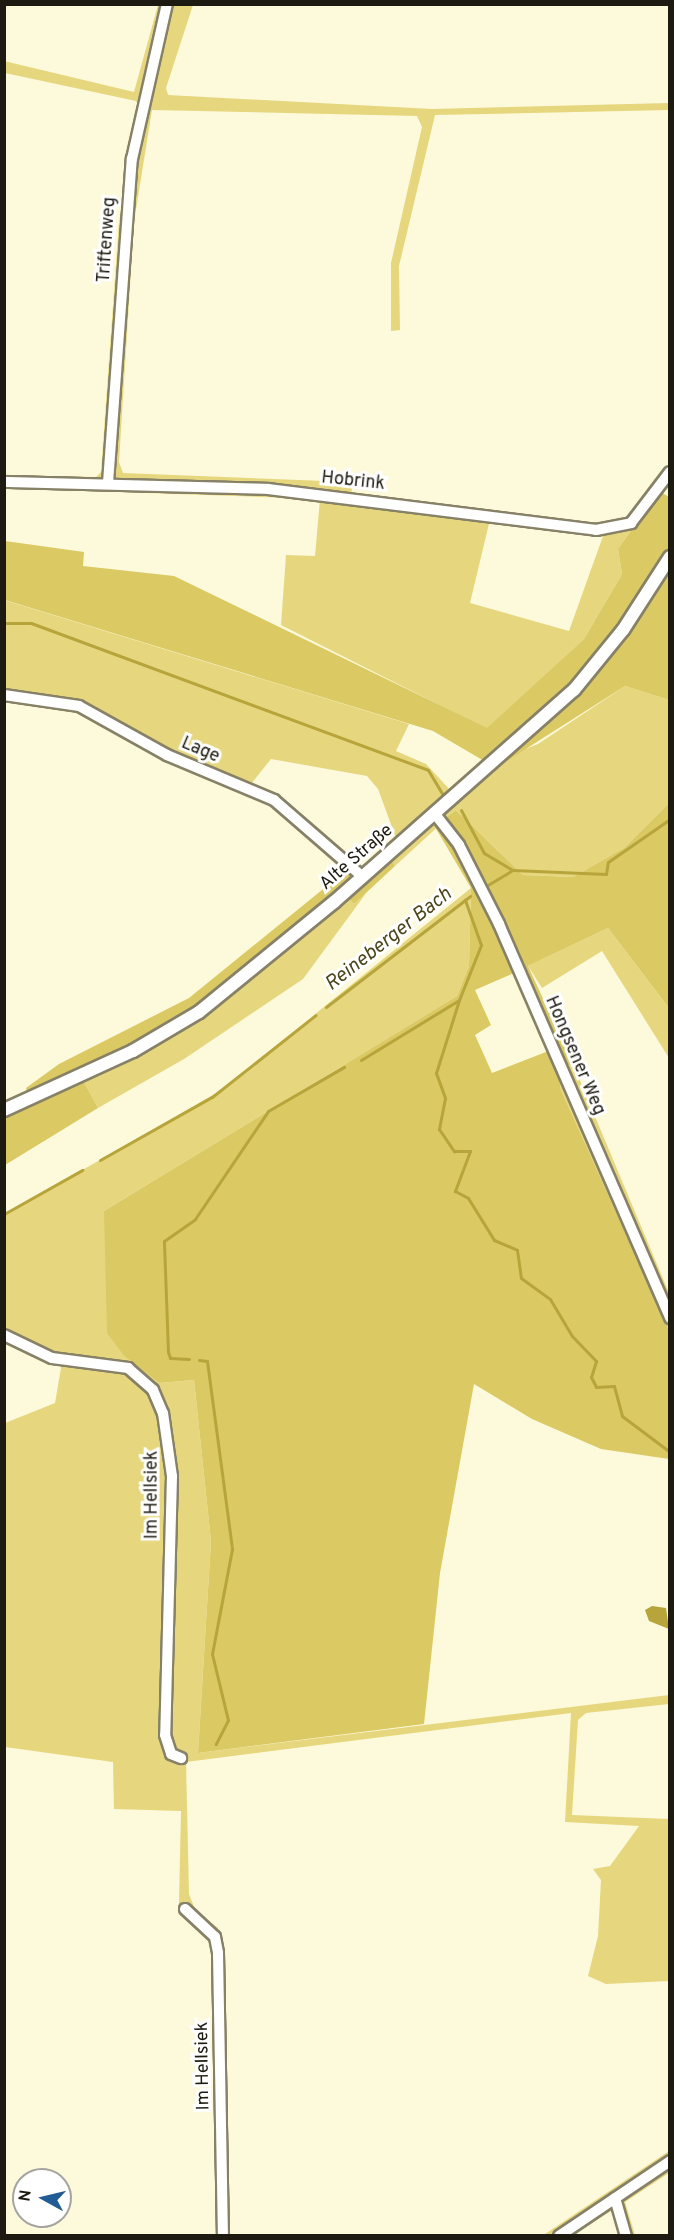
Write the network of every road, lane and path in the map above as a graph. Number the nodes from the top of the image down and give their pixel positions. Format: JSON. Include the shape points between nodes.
{"nodes":[{"id":1,"x":167,"y":4,"type":"edge"},
{"id":2,"x":669,"y":472,"type":"edge"},
{"id":3,"x":4,"y":482,"type":"edge"},
{"id":4,"x":108,"y":483,"type":"junction"},
{"id":5,"x":669,"y":557,"type":"edge"},
{"id":6,"x":4,"y":695,"type":"edge"},
{"id":7,"x":435,"y":814,"type":"junction"},
{"id":8,"x":363,"y":877,"type":"junction"},
{"id":9,"x":4,"y":1110,"type":"edge"},
{"id":10,"x":669,"y":1318,"type":"edge"},
{"id":11,"x":4,"y":1335,"type":"edge"},
{"id":12,"x":181,"y":1758,"type":"dead end"},
{"id":13,"x":185,"y":1909,"type":"dead end"},
{"id":14,"x":669,"y":2161,"type":"edge"},
{"id":15,"x":615,"y":2198,"type":"junction"},
{"id":16,"x":223,"y":2235,"type":"edge"},
{"id":17,"x":559,"y":2235,"type":"edge"},
{"id":18,"x":626,"y":2235,"type":"edge"}],
"edges":[{"from":1,"to":4,"type":"street","name":"Triftenweg","via":[[132,159]]},
{"from":2,"to":4,"type":"street","name":"Hobrink","via":[[631,524],[596,530],[268,489]]},
{"from":3,"to":4,"type":"street","name":"Hobrink"},
{"from":5,"to":7,"type":"main road","name":"Alte Straße","via":[[623,630],[574,690]]},
{"from":6,"to":8,"type":"street","name":"Lage","via":[[79,706],[167,754],[274,800]]},
{"from":7,"to":8,"type":"main road","name":"Alte Straße"},
{"from":7,"to":10,"type":"street","name":"Hongsener Weg","via":[[459,845],[499,924]]},
{"from":8,"to":9,"type":"main road","name":"Alte Straße","via":[[199,1012],[133,1051]]},
{"from":11,"to":12,"type":"street","name":"Im Hellsiek","via":[[52,1358],[128,1368],[153,1390],[163,1413],[172,1476],[165,1735],[171,1754]]},
{"from":13,"to":16,"type":"street","name":"Im Hellsiek","via":[[215,1937],[219,1953]]},
{"from":14,"to":15,"type":"street"},
{"from":15,"to":17,"type":"street"},
{"from":15,"to":18,"type":"street"}]}
